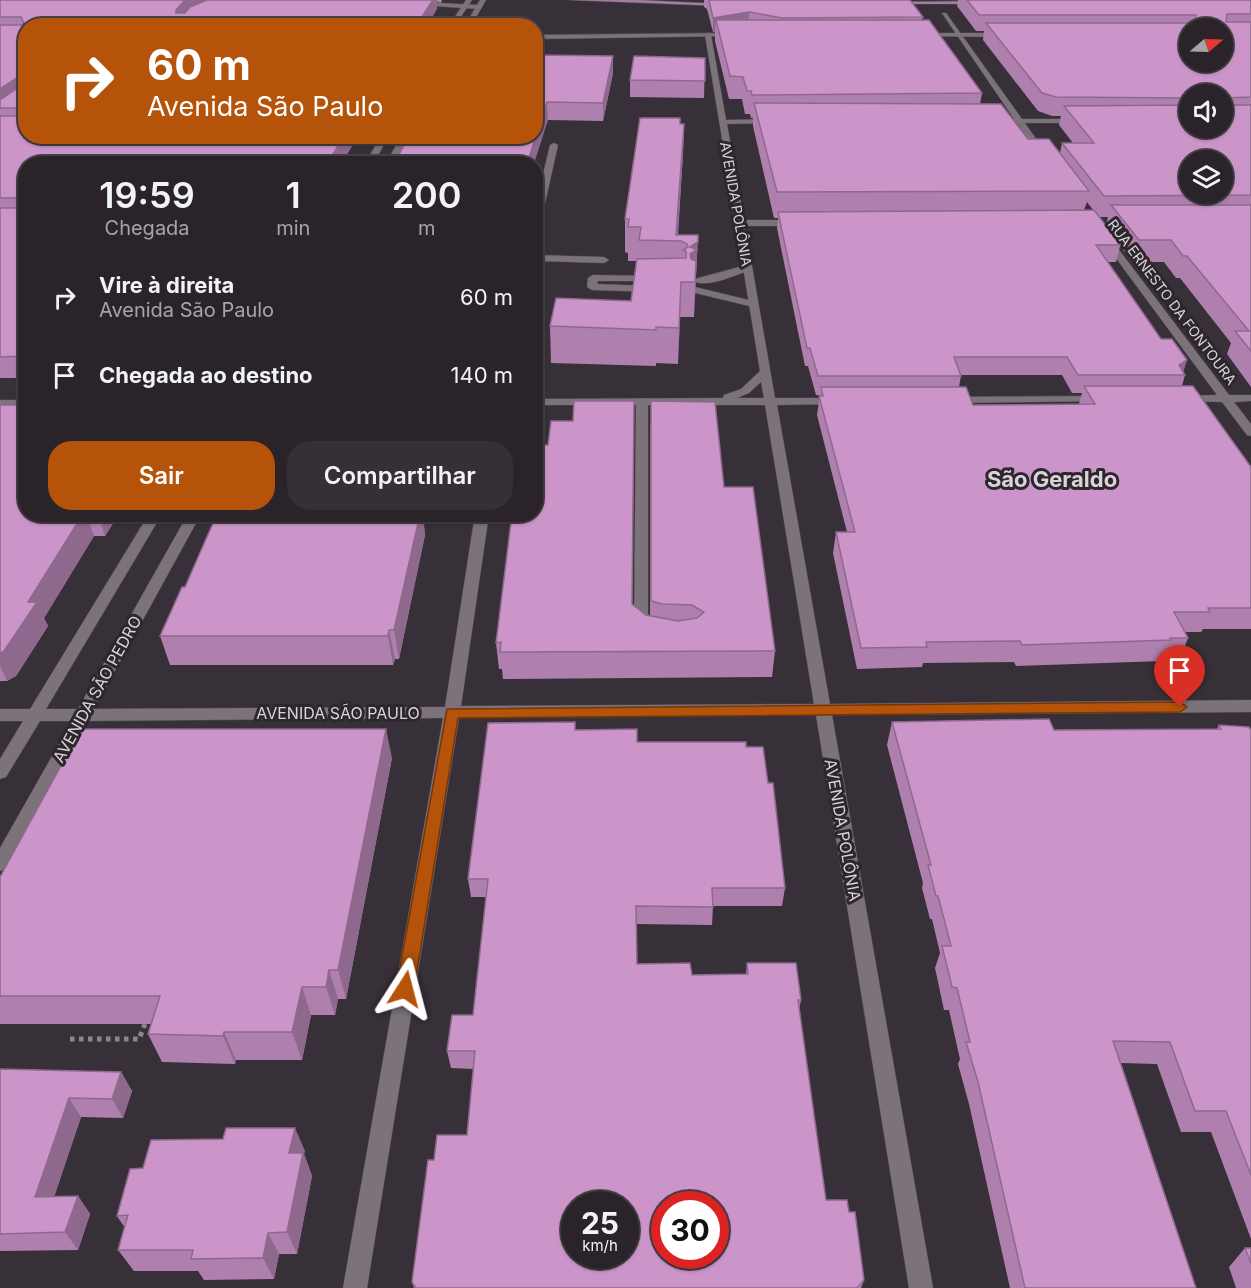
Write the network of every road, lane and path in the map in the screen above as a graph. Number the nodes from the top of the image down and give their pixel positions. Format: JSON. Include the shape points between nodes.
{"nodes":[{"id":1,"x":483,"y":0,"type":"edge"},
{"id":2,"x":572,"y":0,"type":"edge"},
{"id":3,"x":467,"y":3,"type":"edge"},
{"id":4,"x":991,"y":3,"type":"edge"},
{"id":5,"x":412,"y":4,"type":"edge"},
{"id":6,"x":731,"y":4,"type":"edge"},
{"id":7,"x":890,"y":4,"type":"edge"},
{"id":8,"x":479,"y":7,"type":"junction"},
{"id":9,"x":944,"y":14,"type":"dead end"},
{"id":10,"x":457,"y":18,"type":"edge"},
{"id":11,"x":473,"y":18,"type":"edge"},
{"id":12,"x":740,"y":33,"type":"edge"},
{"id":13,"x":711,"y":35,"type":"junction"},
{"id":14,"x":915,"y":35,"type":"edge"},
{"id":15,"x":960,"y":35,"type":"junction"},
{"id":16,"x":1017,"y":35,"type":"edge"},
{"id":17,"x":543,"y":37,"type":"edge"},
{"id":18,"x":1087,"y":120,"type":"edge"},
{"id":19,"x":1007,"y":121,"type":"edge"},
{"id":20,"x":1019,"y":121,"type":"junction"},
{"id":21,"x":723,"y":122,"type":"junction"},
{"id":22,"x":782,"y":122,"type":"edge"},
{"id":23,"x":554,"y":145,"type":"dead end"},
{"id":24,"x":1053,"y":167,"type":"edge"},
{"id":25,"x":543,"y":191,"type":"edge"},
{"id":26,"x":810,"y":222,"type":"edge"},
{"id":27,"x":740,"y":223,"type":"junction"},
{"id":28,"x":1100,"y":231,"type":"edge"},
{"id":29,"x":543,"y":258,"type":"edge"},
{"id":30,"x":604,"y":260,"type":"dead end"},
{"id":31,"x":747,"y":268,"type":"junction"},
{"id":32,"x":716,"y":278,"type":"junction"},
{"id":33,"x":669,"y":284,"type":"joint"},
{"id":34,"x":719,"y":294,"type":"junction"},
{"id":35,"x":753,"y":304,"type":"junction"},
{"id":36,"x":765,"y":372,"type":"junction"},
{"id":37,"x":1251,"y":398,"type":"edge"},
{"id":38,"x":1110,"y":399,"type":"edge"},
{"id":39,"x":1168,"y":399,"type":"edge"},
{"id":40,"x":1227,"y":399,"type":"junction"},
{"id":41,"x":934,"y":400,"type":"edge"},
{"id":42,"x":770,"y":401,"type":"junction"},
{"id":43,"x":852,"y":401,"type":"edge"},
{"id":44,"x":543,"y":402,"type":"edge"},
{"id":45,"x":642,"y":402,"type":"junction"},
{"id":46,"x":716,"y":402,"type":"junction"},
{"id":47,"x":0,"y":403,"type":"edge"},
{"id":48,"x":18,"y":403,"type":"edge"},
{"id":49,"x":1251,"y":432,"type":"edge"},
{"id":50,"x":151,"y":522,"type":"edge"},
{"id":51,"x":191,"y":522,"type":"edge"},
{"id":52,"x":481,"y":522,"type":"edge"},
{"id":53,"x":653,"y":636,"type":"edge"},
{"id":54,"x":1251,"y":706,"type":"edge"},
{"id":55,"x":823,"y":710,"type":"junction"},
{"id":56,"x":452,"y":712,"type":"junction"},
{"id":57,"x":0,"y":715,"type":"edge"},
{"id":58,"x":35,"y":715,"type":"junction"},
{"id":59,"x":83,"y":716,"type":"junction"},
{"id":60,"x":0,"y":773,"type":"edge"},
{"id":61,"x":0,"y":864,"type":"edge"},
{"id":62,"x":145,"y":1024,"type":"edge"},
{"id":63,"x":70,"y":1039,"type":"dead end"},
{"id":64,"x":355,"y":1288,"type":"edge"},
{"id":65,"x":921,"y":1288,"type":"edge"}],
"edges":[{"from":1,"to":8,"type":"street"},
{"from":2,"to":6,"type":"main road"},
{"from":3,"to":5,"type":"street"},
{"from":3,"to":8,"type":"street"},
{"from":3,"to":10,"type":"street"},
{"from":4,"to":7,"type":"main road"},
{"from":8,"to":11,"type":"street"},
{"from":9,"to":15,"type":"street"},
{"from":12,"to":13,"type":"street"},
{"from":13,"to":17,"type":"street"},
{"from":13,"to":21,"type":"street","name":"AVENIDA POLÔNIA"},
{"from":14,"to":15,"type":"street"},
{"from":15,"to":16,"type":"street"},
{"from":15,"to":20,"type":"street"},
{"from":18,"to":20,"type":"street"},
{"from":19,"to":20,"type":"street"},
{"from":20,"to":24,"type":"street"},
{"from":21,"to":22,"type":"street"},
{"from":21,"to":27,"type":"street","name":"AVENIDA POLÔNIA"},
{"from":23,"to":25,"type":"street"},
{"from":26,"to":27,"type":"street"},
{"from":27,"to":31,"type":"street","name":"AVENIDA POLÔNIA"},
{"from":28,"to":40,"type":"street","name":"RUA ERNESTO DA FONTOURA"},
{"from":29,"to":30,"type":"street"},
{"from":31,"to":32,"type":"street"},
{"from":31,"to":35,"type":"street","name":"AVENIDA POLÔNIA"},
{"from":32,"to":34,"type":"street"},
{"from":32,"to":34,"type":"street","via":[[696,285]]},
{"from":33,"to":33,"type":"street","via":[[593,278],[592,287]]},
{"from":34,"to":35,"type":"street"},
{"from":35,"to":36,"type":"street","name":"AVENIDA POLÔNIA"},
{"from":36,"to":42,"type":"street","name":"AVENIDA POLÔNIA"},
{"from":36,"to":46,"type":"street","via":[[745,391]]},
{"from":37,"to":40,"type":"street"},
{"from":38,"to":41,"type":"street"},
{"from":39,"to":40,"type":"street"},
{"from":40,"to":49,"type":"street","name":"RUA ERNESTO DA FONTOURA"},
{"from":42,"to":43,"type":"street"},
{"from":42,"to":46,"type":"street"},
{"from":42,"to":55,"type":"street","name":"AVENIDA POLÔNIA"},
{"from":44,"to":45,"type":"street"},
{"from":45,"to":46,"type":"street"},
{"from":45,"to":53,"type":"street","via":[[640,623],[644,634]]},
{"from":47,"to":48,"type":"street"},
{"from":50,"to":58,"type":"street"},
{"from":51,"to":59,"type":"street","name":"AVENIDA SÃO PEDRO"},
{"from":52,"to":56,"type":"street"},
{"from":54,"to":55,"type":"street","name":"AVENIDA SÃO PAULO"},
{"from":55,"to":56,"type":"street","name":"AVENIDA SÃO PAULO"},
{"from":55,"to":65,"type":"street","name":"AVENIDA POLÔNIA"},
{"from":56,"to":59,"type":"street","name":"AVENIDA SÃO PAULO"},
{"from":56,"to":64,"type":"street"},
{"from":57,"to":58,"type":"street","name":"AVENIDA SÃO PAULO"},
{"from":58,"to":59,"type":"street","name":"AVENIDA SÃO PAULO"},
{"from":58,"to":60,"type":"street"},
{"from":59,"to":61,"type":"street","name":"AVENIDA SÃO PEDRO"},
{"from":62,"to":63,"type":"path","via":[[140,1039]]}]}
